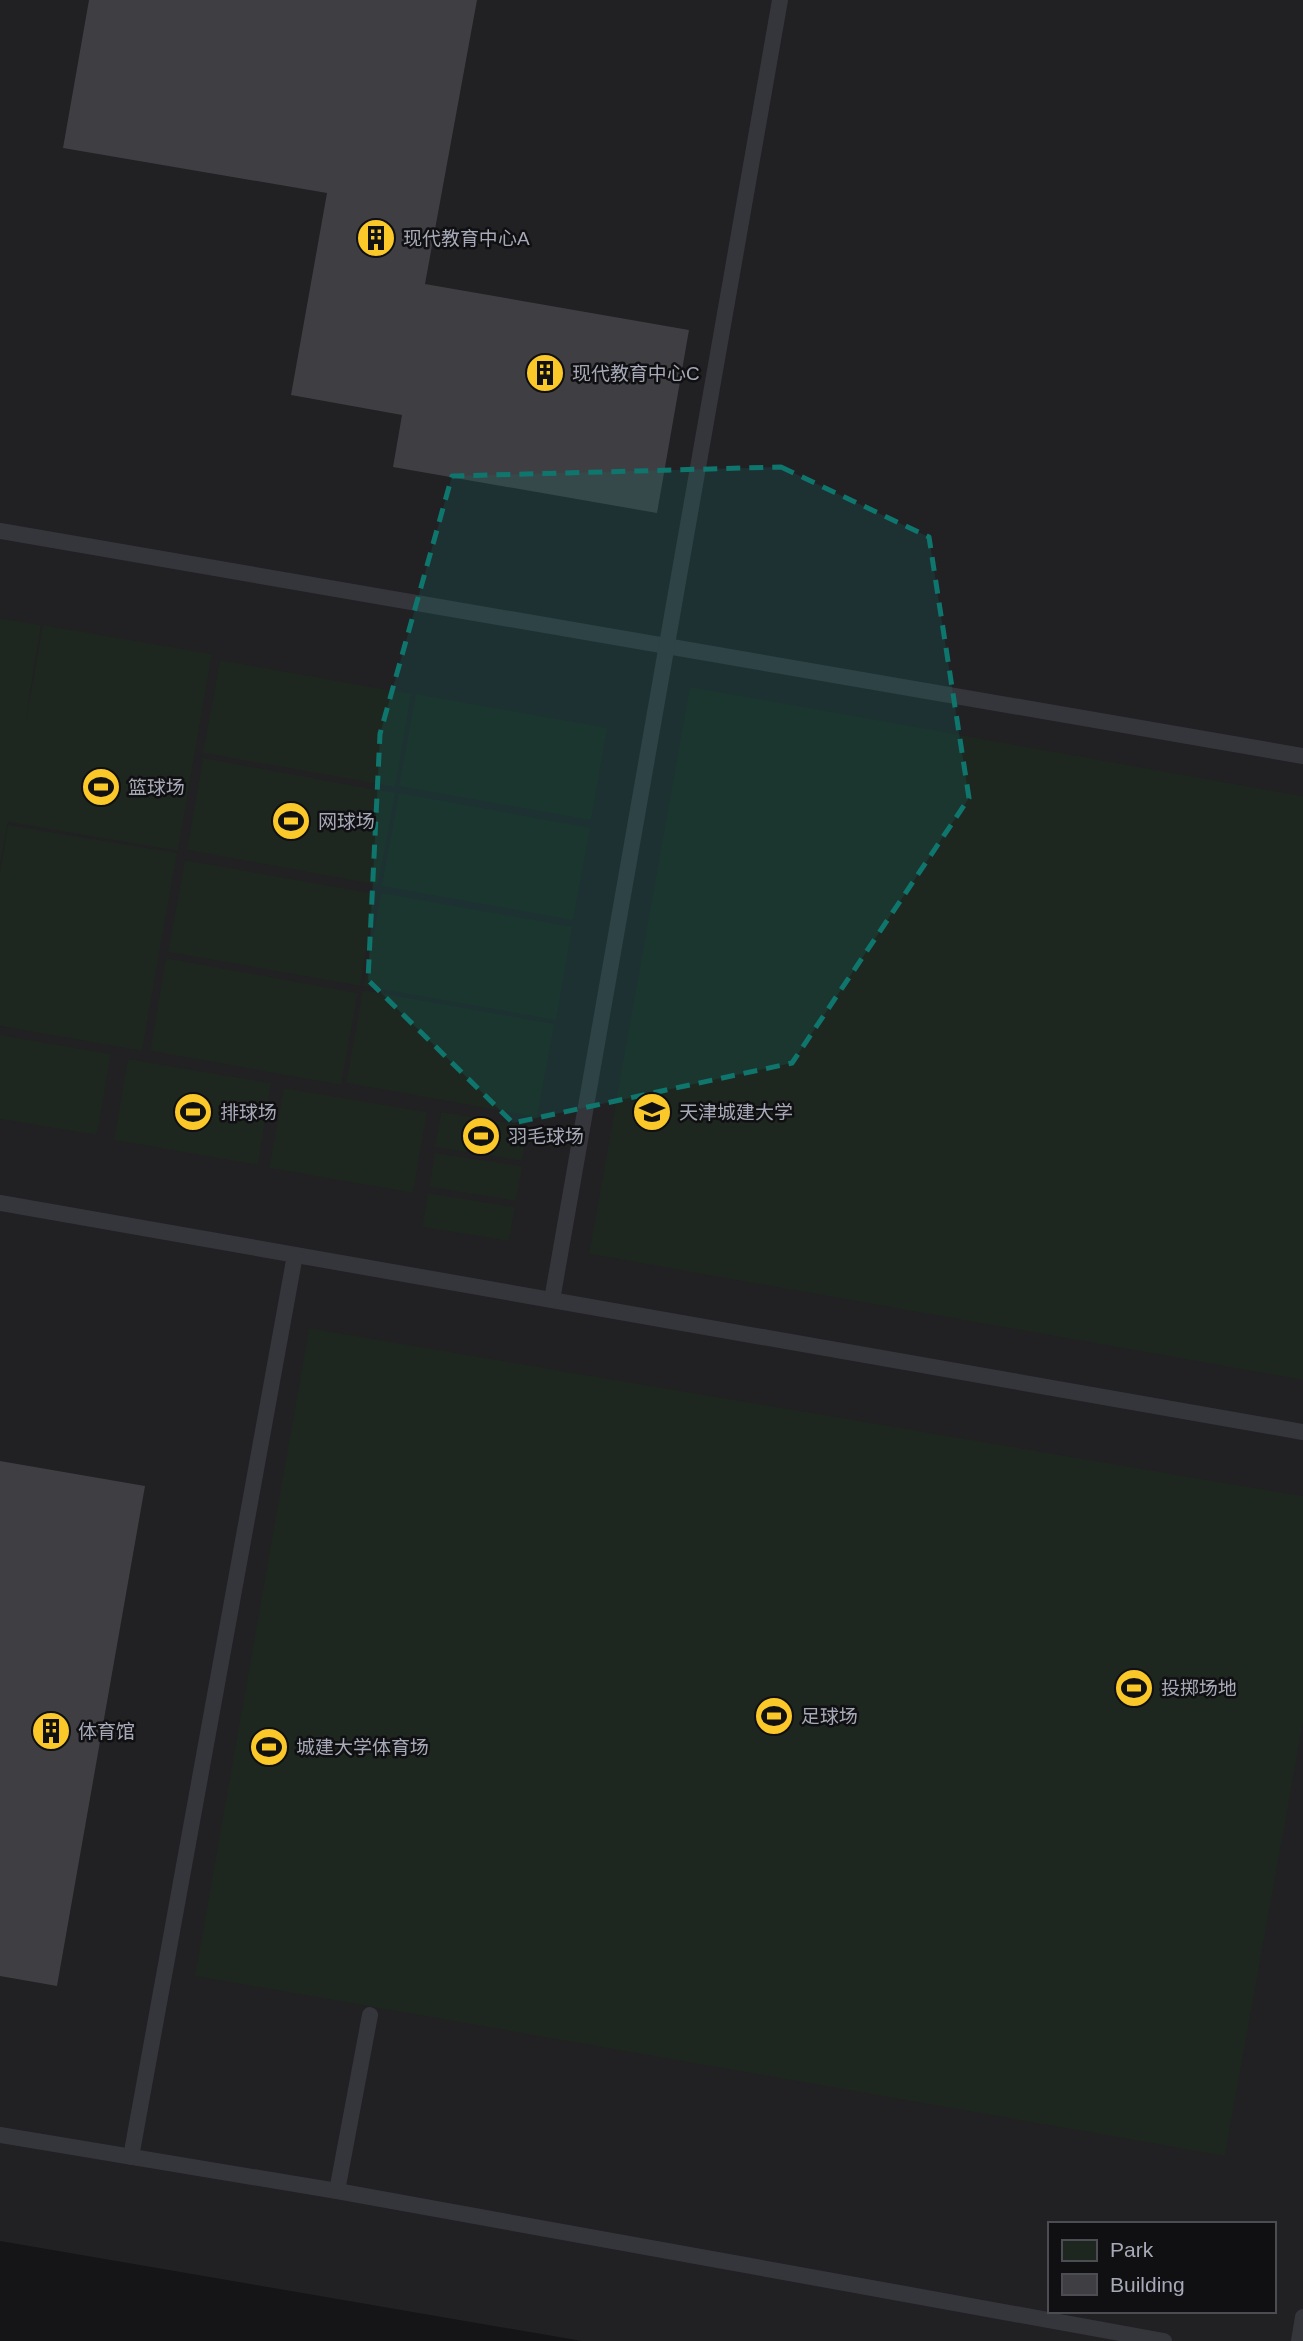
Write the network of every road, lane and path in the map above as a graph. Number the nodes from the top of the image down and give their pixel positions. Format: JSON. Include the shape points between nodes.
{"nodes":[{"id":1,"x":780,"y":0,"type":"edge"},
{"id":2,"x":0,"y":531,"type":"edge"},
{"id":3,"x":669,"y":645,"type":"junction"},
{"id":4,"x":1303,"y":756,"type":"edge"},
{"id":5,"x":0,"y":1203,"type":"edge"},
{"id":6,"x":295,"y":1255,"type":"junction"},
{"id":7,"x":552,"y":1300,"type":"junction"},
{"id":8,"x":1303,"y":1432,"type":"edge"},
{"id":9,"x":370,"y":2015,"type":"dead end"},
{"id":10,"x":0,"y":2135,"type":"edge"},
{"id":11,"x":131,"y":2157,"type":"junction"},
{"id":12,"x":337,"y":2191,"type":"junction"},
{"id":13,"x":1303,"y":2318,"type":"edge"},
{"id":14,"x":1164,"y":2341,"type":"edge"},
{"id":15,"x":1299,"y":2341,"type":"edge"}],
"edges":[{"from":1,"to":3,"type":"lane"},
{"from":2,"to":3,"type":"lane"},
{"from":3,"to":4,"type":"lane"},
{"from":3,"to":7,"type":"lane"},
{"from":5,"to":6,"type":"lane"},
{"from":6,"to":7,"type":"lane"},
{"from":6,"to":11,"type":"lane"},
{"from":7,"to":8,"type":"lane"},
{"from":9,"to":12,"type":"lane"},
{"from":10,"to":11,"type":"lane"},
{"from":11,"to":12,"type":"lane"},
{"from":12,"to":14,"type":"lane"},
{"from":13,"to":15,"type":"lane"}]}
